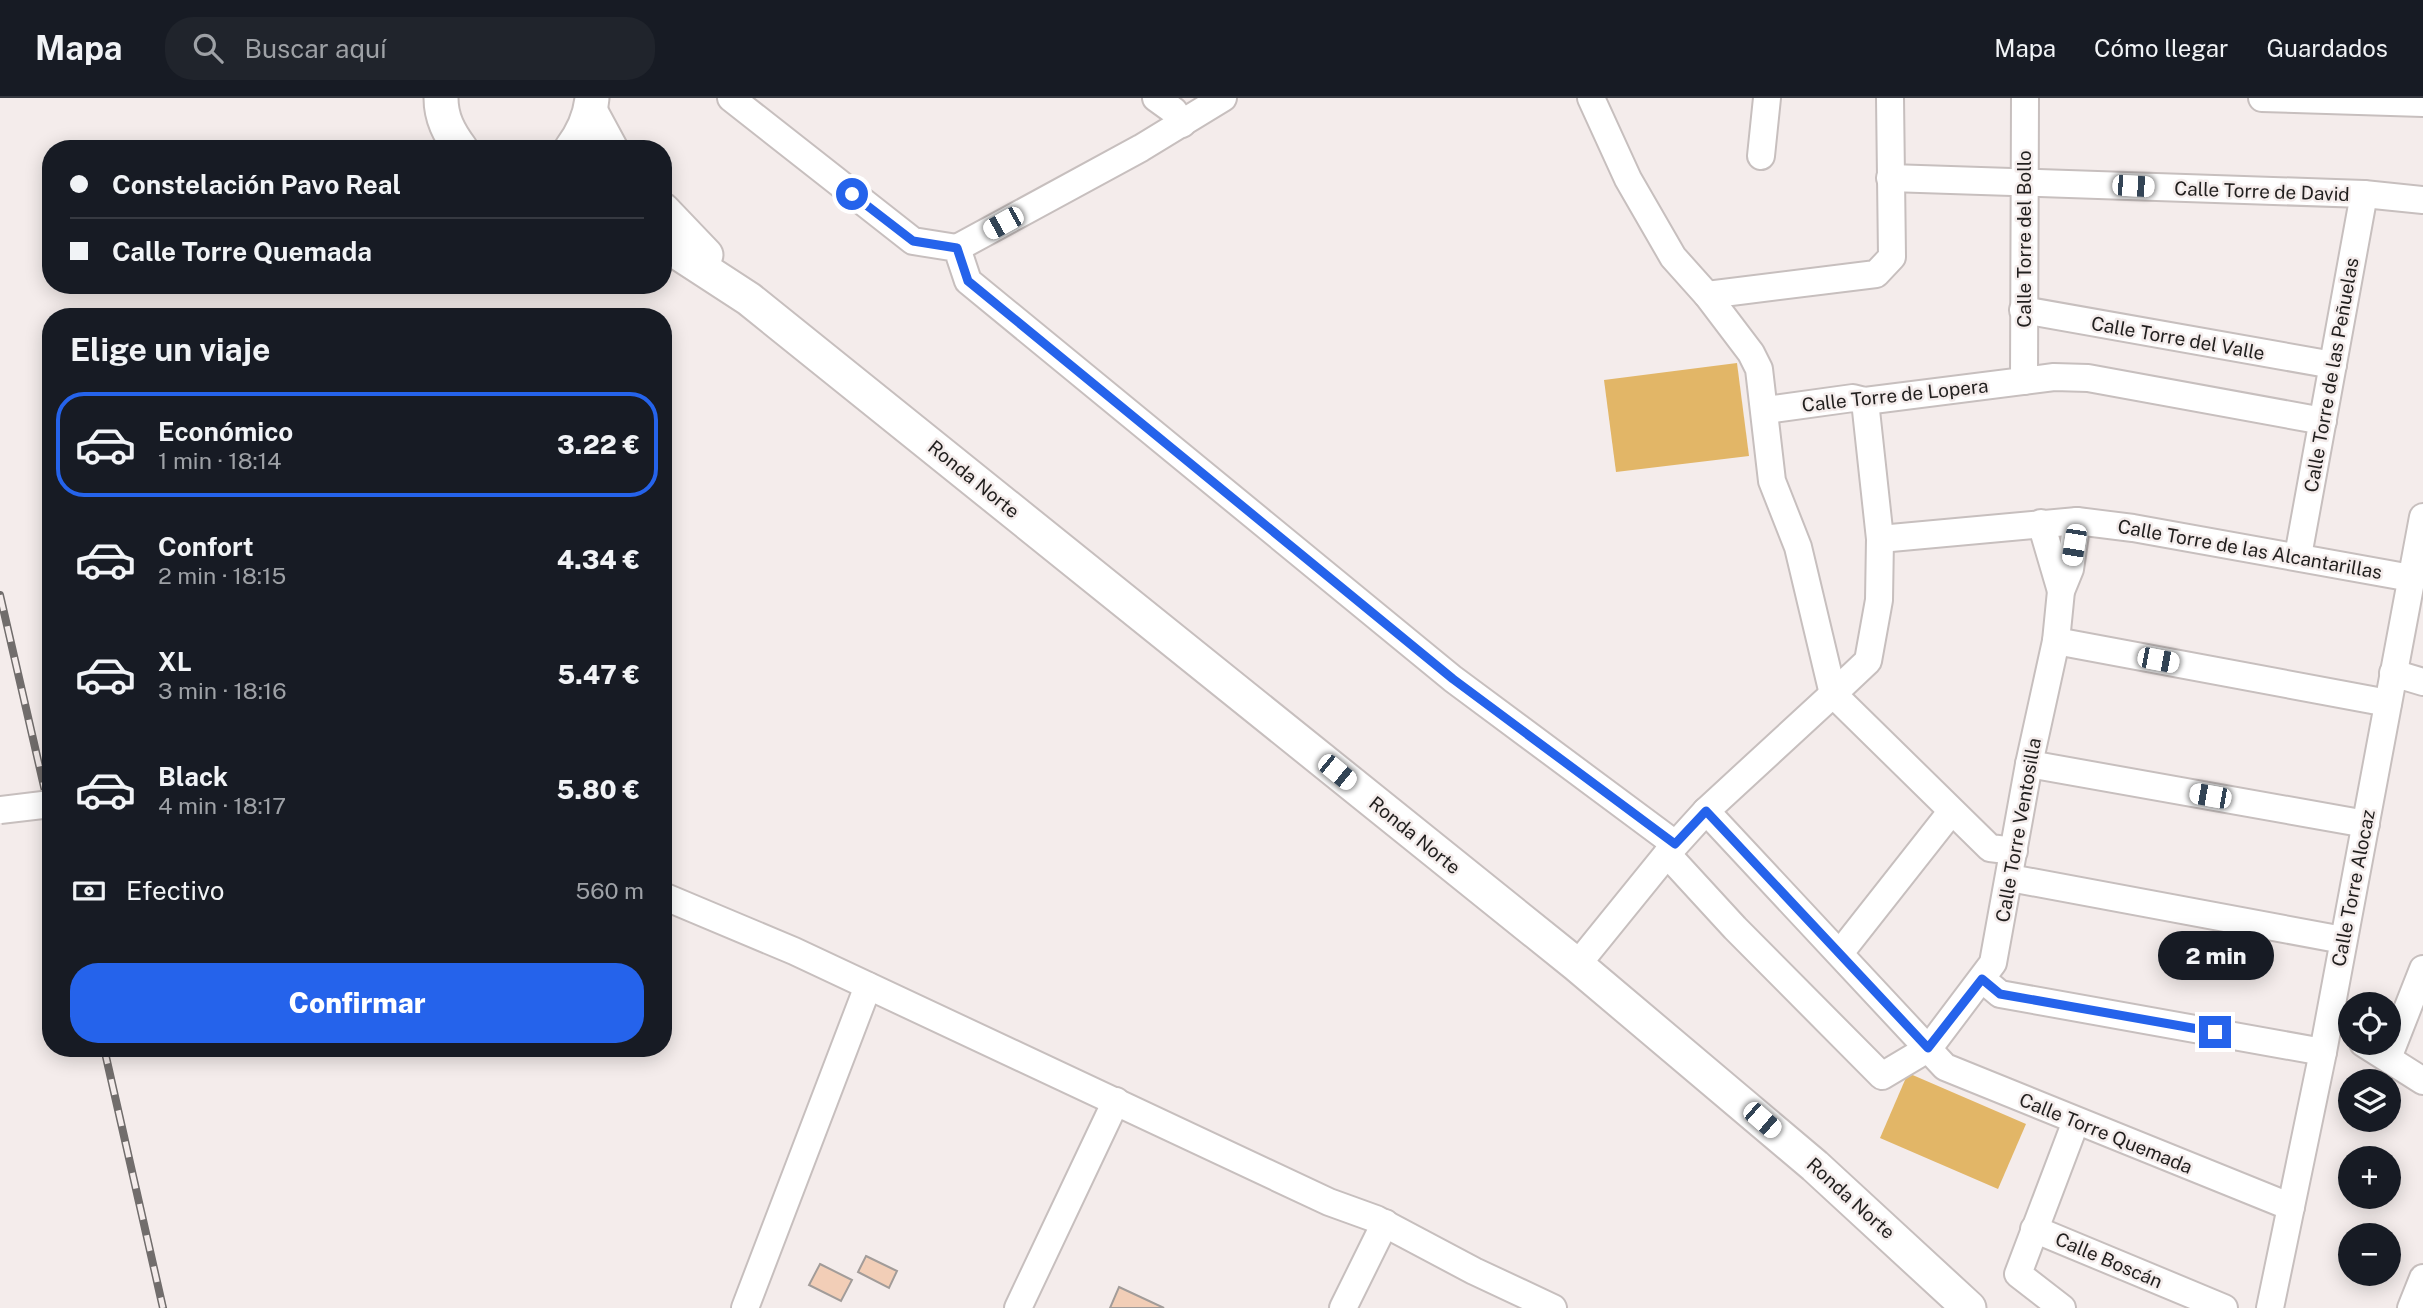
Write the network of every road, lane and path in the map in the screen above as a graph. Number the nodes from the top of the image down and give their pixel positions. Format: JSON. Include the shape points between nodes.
{"nodes":[{"id":1,"x":441,"y":98,"type":"edge"},
{"id":2,"x":731,"y":98,"type":"edge"},
{"id":3,"x":1156,"y":98,"type":"edge"},
{"id":4,"x":1223,"y":98,"type":"edge"},
{"id":5,"x":1591,"y":98,"type":"edge"},
{"id":6,"x":1767,"y":98,"type":"edge"},
{"id":7,"x":1890,"y":98,"type":"edge"},
{"id":8,"x":2025,"y":98,"type":"edge"},
{"id":9,"x":2262,"y":98,"type":"edge"},
{"id":10,"x":2423,"y":103,"type":"edge"},
{"id":11,"x":591,"y":105,"type":"edge"},
{"id":12,"x":1182,"y":124,"type":"junction"},
{"id":13,"x":454,"y":140,"type":"edge"},
{"id":14,"x":578,"y":140,"type":"edge"},
{"id":15,"x":607,"y":140,"type":"edge"},
{"id":16,"x":1761,"y":156,"type":"dead end"},
{"id":17,"x":1891,"y":178,"type":"junction"},
{"id":18,"x":2023,"y":182,"type":"junction"},
{"id":19,"x":2364,"y":194,"type":"junction"},
{"id":20,"x":2423,"y":200,"type":"edge"},
{"id":21,"x":672,"y":219,"type":"edge"},
{"id":22,"x":957,"y":248,"type":"junction"},
{"id":23,"x":672,"y":249,"type":"edge"},
{"id":24,"x":1707,"y":295,"type":"junction"},
{"id":25,"x":749,"y":299,"type":"junction"},
{"id":26,"x":2023,"y":310,"type":"junction"},
{"id":27,"x":2333,"y":365,"type":"junction"},
{"id":28,"x":2024,"y":381,"type":"junction"},
{"id":29,"x":1865,"y":401,"type":"junction"},
{"id":30,"x":1766,"y":410,"type":"junction"},
{"id":31,"x":2323,"y":421,"type":"junction"},
{"id":32,"x":2423,"y":517,"type":"edge"},
{"id":33,"x":2077,"y":521,"type":"junction"},
{"id":34,"x":2041,"y":523,"type":"junction"},
{"id":35,"x":1880,"y":538,"type":"junction"},
{"id":36,"x":2298,"y":556,"type":"junction"},
{"id":37,"x":2417,"y":564,"type":"edge"},
{"id":38,"x":2061,"y":591,"type":"junction"},
{"id":39,"x":2056,"y":641,"type":"junction"},
{"id":40,"x":2393,"y":673,"type":"junction"},
{"id":41,"x":2423,"y":682,"type":"edge"},
{"id":42,"x":1833,"y":694,"type":"junction"},
{"id":43,"x":2388,"y":703,"type":"junction"},
{"id":44,"x":2029,"y":764,"type":"junction"},
{"id":45,"x":42,"y":805,"type":"edge"},
{"id":46,"x":0,"y":810,"type":"edge"},
{"id":47,"x":1706,"y":811,"type":"junction"},
{"id":48,"x":1951,"y":812,"type":"junction"},
{"id":49,"x":2366,"y":824,"type":"junction"},
{"id":50,"x":1671,"y":849,"type":"junction"},
{"id":51,"x":2014,"y":851,"type":"junction"},
{"id":52,"x":2010,"y":878,"type":"junction"},
{"id":53,"x":672,"y":900,"type":"edge"},
{"id":54,"x":2343,"y":940,"type":"junction"},
{"id":55,"x":1840,"y":953,"type":"junction"},
{"id":56,"x":1577,"y":965,"type":"junction"},
{"id":57,"x":2423,"y":969,"type":"edge"},
{"id":58,"x":1982,"y":979,"type":"junction"},
{"id":59,"x":868,"y":986,"type":"junction"},
{"id":60,"x":2341,"y":992,"type":"edge"},
{"id":61,"x":2338,"y":1030,"type":"edge"},
{"id":62,"x":1928,"y":1048,"type":"junction"},
{"id":63,"x":2323,"y":1052,"type":"junction"},
{"id":64,"x":2383,"y":1055,"type":"edge"},
{"id":65,"x":2388,"y":1058,"type":"junction"},
{"id":66,"x":2423,"y":1081,"type":"edge"},
{"id":67,"x":1116,"y":1101,"type":"junction"},
{"id":68,"x":2076,"y":1121,"type":"junction"},
{"id":69,"x":2291,"y":1207,"type":"junction"},
{"id":70,"x":1385,"y":1223,"type":"junction"},
{"id":71,"x":2034,"y":1229,"type":"junction"},
{"id":72,"x":2423,"y":1278,"type":"edge"},
{"id":73,"x":745,"y":1308,"type":"edge"},
{"id":74,"x":1018,"y":1308,"type":"edge"},
{"id":75,"x":1343,"y":1308,"type":"edge"},
{"id":76,"x":1553,"y":1308,"type":"edge"},
{"id":77,"x":1969,"y":1308,"type":"edge"},
{"id":78,"x":2062,"y":1308,"type":"edge"},
{"id":79,"x":2224,"y":1308,"type":"edge"},
{"id":80,"x":2270,"y":1308,"type":"edge"},
{"id":81,"x":2411,"y":1308,"type":"edge"}],
"edges":[{"from":1,"to":13,"type":"main road","via":[[441,111]]},
{"from":2,"to":22,"type":"street","via":[[913,241]]},
{"from":3,"to":12,"type":"street","via":[[1174,111]]},
{"from":4,"to":12,"type":"street"},
{"from":5,"to":24,"type":"street","via":[[1628,178],[1674,257]]},
{"from":6,"to":16,"type":"street"},
{"from":7,"to":17,"type":"street"},
{"from":8,"to":18,"type":"street","name":"Calle Torre del Bollo"},
{"from":9,"to":10,"type":"street"},
{"from":11,"to":14,"type":"main road"},
{"from":11,"to":15,"type":"main road"},
{"from":12,"to":22,"type":"street"},
{"from":17,"to":18,"type":"street","name":"Calle Torre de David"},
{"from":17,"to":24,"type":"street","via":[[1892,257],[1876,274]]},
{"from":18,"to":19,"type":"street","name":"Calle Torre de David"},
{"from":18,"to":26,"type":"street","name":"Calle Torre del Bollo"},
{"from":19,"to":20,"type":"street","name":"Calle Torre de David"},
{"from":19,"to":27,"type":"street","name":"Calle Torre de las Peñuelas"},
{"from":21,"to":25,"type":"main road","name":"Ronda Norte"},
{"from":22,"to":50,"type":"street","via":[[968,281],[1453,679]]},
{"from":23,"to":25,"type":"main road","name":"Ronda Norte"},
{"from":24,"to":30,"type":"street","via":[[1751,353],[1759,369]]},
{"from":25,"to":56,"type":"main road","name":"Ronda Norte"},
{"from":26,"to":27,"type":"street","name":"Calle Torre del Valle"},
{"from":26,"to":28,"type":"street","name":"Calle Torre del Bollo"},
{"from":27,"to":31,"type":"street","name":"Calle Torre de las Peñuelas"},
{"from":28,"to":29,"type":"street","name":"Calle Torre de Lopera"},
{"from":28,"to":31,"type":"street","via":[[2088,378]]},
{"from":29,"to":30,"type":"street","name":"Calle Torre de Lopera","via":[[1853,398]]},
{"from":29,"to":35,"type":"street"},
{"from":30,"to":42,"type":"street","via":[[1772,481],[1798,547]]},
{"from":31,"to":36,"type":"street","name":"Calle Torre de las Peñuelas"},
{"from":32,"to":37,"type":"street","name":"Calle Torre Alocaz"},
{"from":33,"to":34,"type":"street","name":"Calle Torre de las Alcantarillas"},
{"from":33,"to":36,"type":"street","name":"Calle Torre de las Alcantarillas"},
{"from":33,"to":38,"type":"street","name":"Calle Torre Ventosilla","via":[[2070,569]]},
{"from":34,"to":35,"type":"street","name":"Calle Torre de las Alcantarillas"},
{"from":34,"to":38,"type":"street","name":"Calle Torre Ventosilla"},
{"from":35,"to":42,"type":"street","via":[[1879,600],[1868,661]]},
{"from":36,"to":37,"type":"street","name":"Calle Torre de las Alcantarillas"},
{"from":37,"to":40,"type":"street","name":"Calle Torre Alocaz"},
{"from":38,"to":39,"type":"street","name":"Calle Torre Ventosilla"},
{"from":39,"to":43,"type":"street"},
{"from":39,"to":44,"type":"street","name":"Calle Torre Ventosilla"},
{"from":40,"to":41,"type":"street"},
{"from":40,"to":43,"type":"street","name":"Calle Torre Alocaz"},
{"from":42,"to":47,"type":"street"},
{"from":42,"to":48,"type":"street"},
{"from":43,"to":49,"type":"street","name":"Calle Torre Alocaz"},
{"from":44,"to":49,"type":"street"},
{"from":44,"to":51,"type":"street","name":"Calle Torre Ventosilla"},
{"from":45,"to":46,"type":"street","bridge":true},
{"from":47,"to":50,"type":"street"},
{"from":47,"to":55,"type":"street","name":"Calle Torre Quemada"},
{"from":48,"to":51,"type":"street","via":[[1990,848]]},
{"from":48,"to":55,"type":"street"},
{"from":49,"to":54,"type":"street","name":"Calle Torre Alocaz"},
{"from":50,"to":56,"type":"street"},
{"from":50,"to":62,"type":"street","via":[[1735,928],[1882,1076]]},
{"from":51,"to":52,"type":"street","name":"Calle Torre Ventosilla"},
{"from":52,"to":54,"type":"street"},
{"from":52,"to":58,"type":"street","name":"Calle Torre Ventosilla","via":[[1993,963]]},
{"from":53,"to":59,"type":"street"},
{"from":54,"to":60,"type":"street","name":"Calle Torre Alocaz"},
{"from":55,"to":62,"type":"street","name":"Calle Torre Quemada"},
{"from":56,"to":77,"type":"main road","name":"Ronda Norte","via":[[1805,1157]]},
{"from":57,"to":65,"type":"street"},
{"from":58,"to":62,"type":"street","name":"Calle Torre Ventosilla"},
{"from":58,"to":63,"type":"street","via":[[2000,994]]},
{"from":59,"to":67,"type":"street"},
{"from":59,"to":73,"type":"street"},
{"from":61,"to":63,"type":"street","name":"Calle Torre Alocaz"},
{"from":62,"to":68,"type":"street","name":"Calle Torre Quemada","via":[[1945,1067]]},
{"from":63,"to":69,"type":"street","name":"Calle Torre Alocaz"},
{"from":64,"to":65,"type":"street"},
{"from":65,"to":66,"type":"street"},
{"from":67,"to":70,"type":"street","via":[[1329,1202]]},
{"from":67,"to":74,"type":"street"},
{"from":68,"to":69,"type":"street","name":"Calle Torre Quemada"},
{"from":68,"to":71,"type":"street"},
{"from":69,"to":80,"type":"street","name":"Calle Torre Alocaz"},
{"from":70,"to":75,"type":"street"},
{"from":70,"to":76,"type":"street"},
{"from":71,"to":78,"type":"street","via":[[2018,1274]]},
{"from":71,"to":79,"type":"street","name":"Calle Boscán"},
{"from":72,"to":81,"type":"street"}]}
